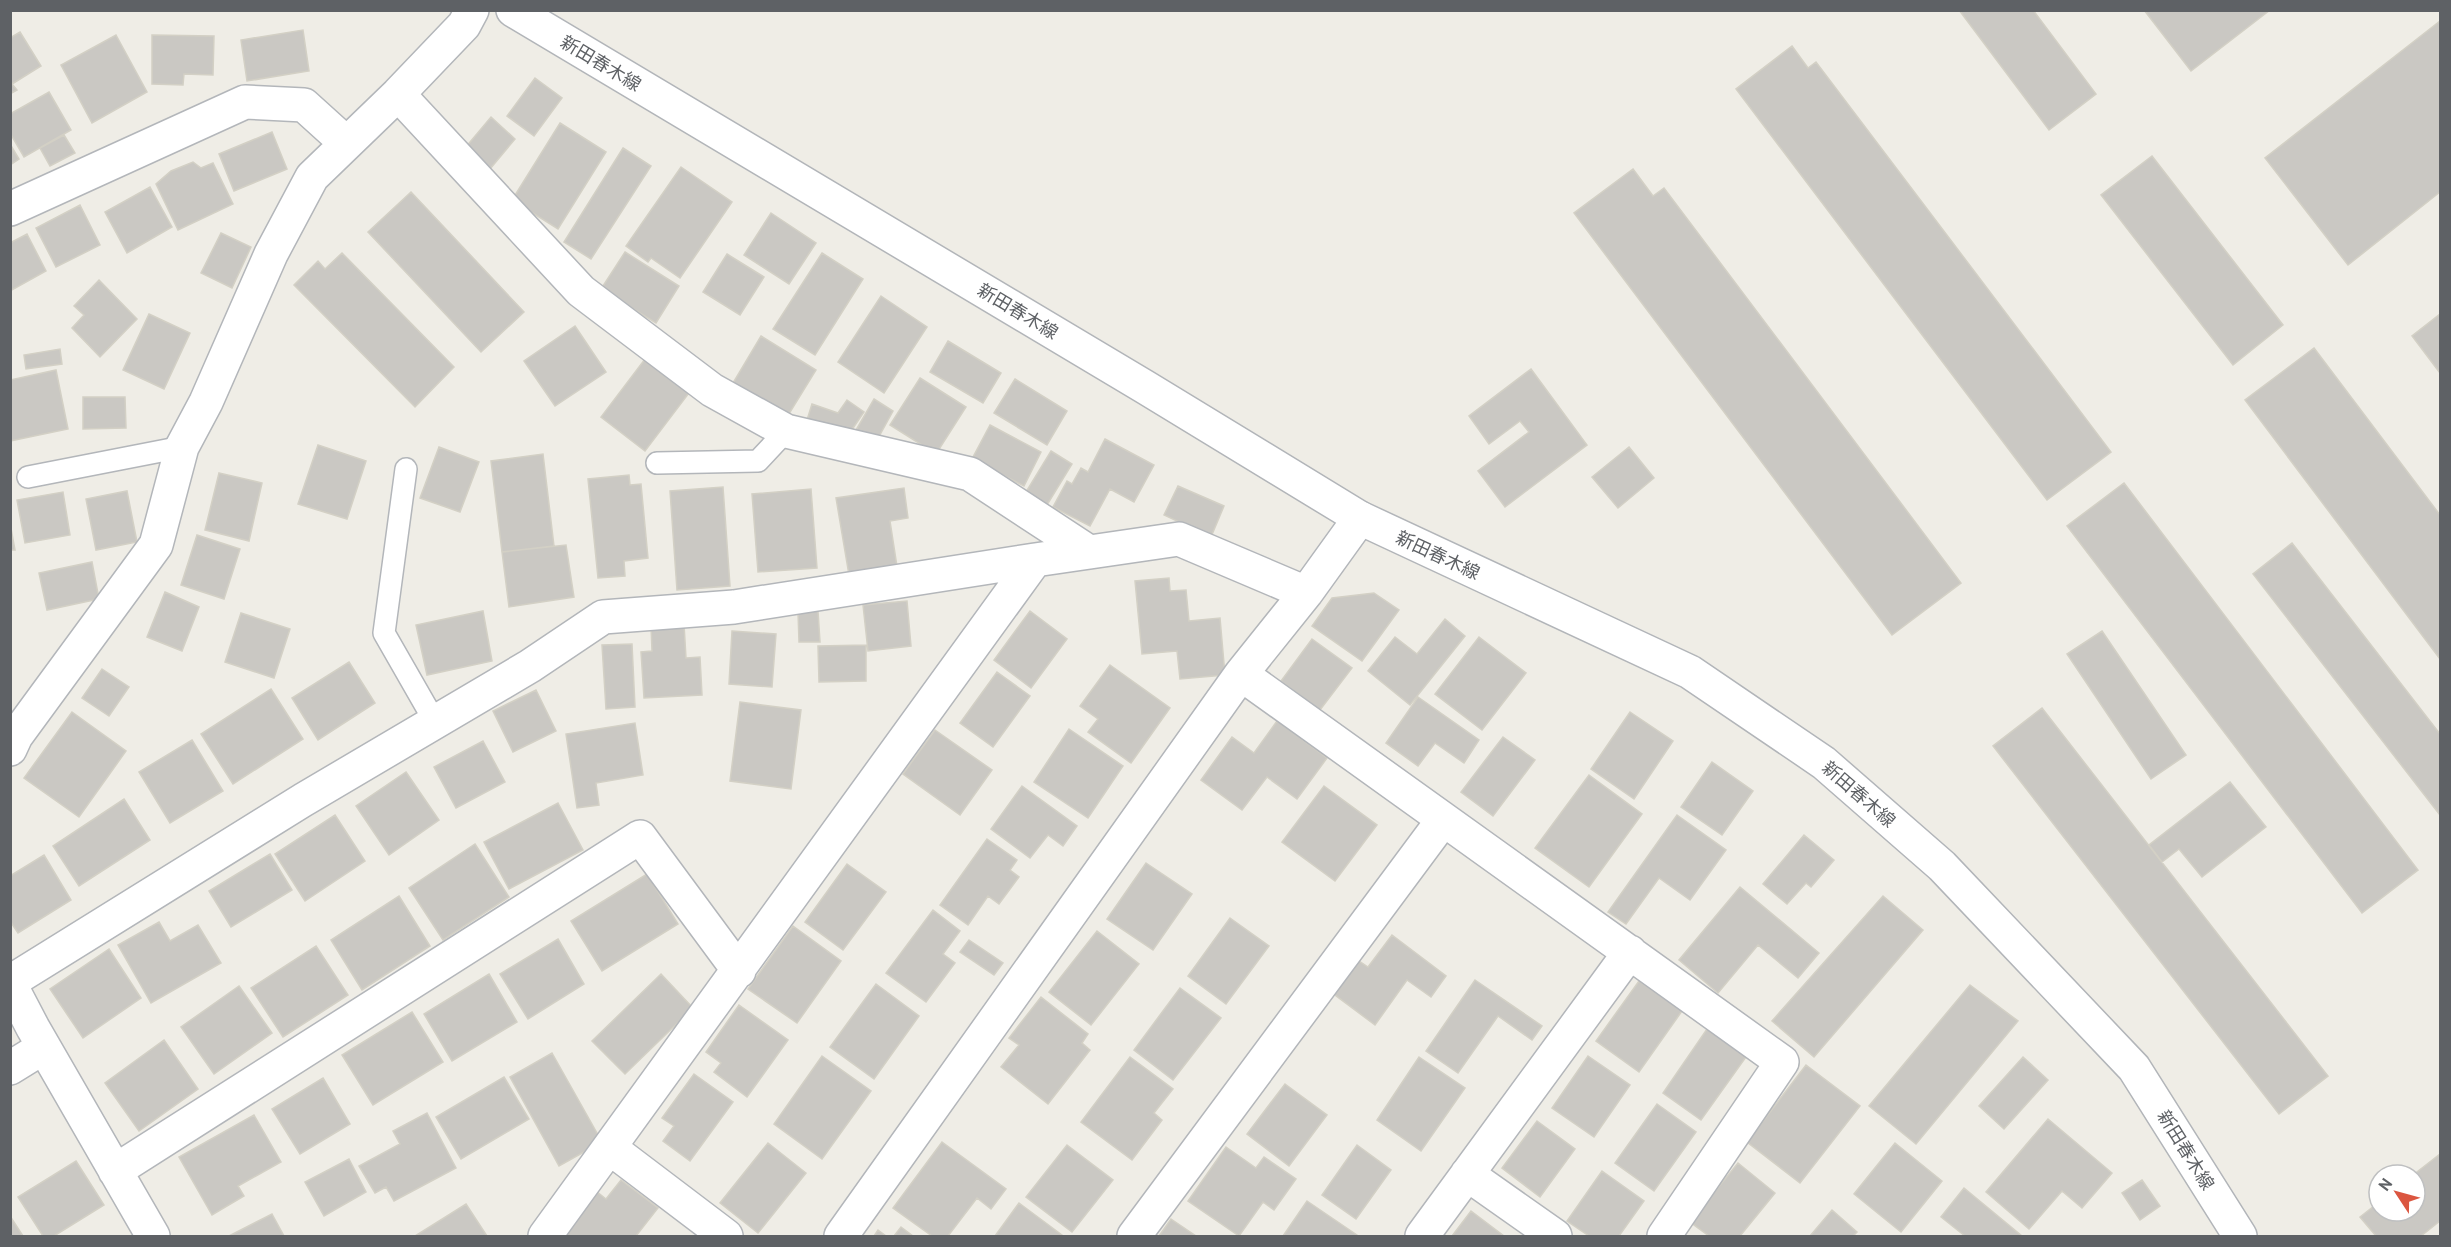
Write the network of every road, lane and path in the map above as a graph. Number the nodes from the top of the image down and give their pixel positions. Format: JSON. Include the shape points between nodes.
{"nodes":[{"id":1,"x":472,"y":10,"type":"edge"},
{"id":2,"x":513,"y":10,"type":"edge"},
{"id":3,"x":398,"y":94,"type":"junction"},
{"id":4,"x":346,"y":143,"type":"junction"},
{"id":5,"x":10,"y":209,"type":"edge"},
{"id":6,"x":786,"y":431,"type":"junction"},
{"id":7,"x":182,"y":447,"type":"junction"},
{"id":8,"x":657,"y":463,"type":"dead end"},
{"id":9,"x":406,"y":469,"type":"dead end"},
{"id":10,"x":28,"y":477,"type":"dead end"},
{"id":11,"x":1359,"y":518,"type":"junction"},
{"id":12,"x":1089,"y":552,"type":"junction"},
{"id":13,"x":1035,"y":560,"type":"junction"},
{"id":14,"x":1306,"y":592,"type":"junction"},
{"id":15,"x":1241,"y":674,"type":"junction"},
{"id":16,"x":435,"y":722,"type":"junction"},
{"id":17,"x":10,"y":749,"type":"edge"},
{"id":18,"x":1443,"y":820,"type":"junction"},
{"id":19,"x":1630,"y":952,"type":"junction"},
{"id":20,"x":739,"y":971,"type":"junction"},
{"id":21,"x":10,"y":983,"type":"edge"},
{"id":22,"x":44,"y":1047,"type":"junction"},
{"id":23,"x":10,"y":1068,"type":"edge"},
{"id":24,"x":610,"y":1148,"type":"junction"},
{"id":25,"x":115,"y":1172,"type":"junction"},
{"id":26,"x":1467,"y":1174,"type":"junction"},
{"id":27,"x":152,"y":1236,"type":"edge"},
{"id":28,"x":545,"y":1236,"type":"edge"},
{"id":29,"x":726,"y":1236,"type":"edge"},
{"id":30,"x":842,"y":1236,"type":"edge"},
{"id":31,"x":1134,"y":1236,"type":"edge"},
{"id":32,"x":1422,"y":1236,"type":"edge"},
{"id":33,"x":1555,"y":1236,"type":"edge"},
{"id":34,"x":1664,"y":1236,"type":"edge"},
{"id":35,"x":2240,"y":1236,"type":"edge"}],
"edges":[{"from":1,"to":3,"type":"street","via":[[464,25]]},
{"from":2,"to":11,"type":"street","name":"新田春木線"},
{"from":3,"to":4,"type":"street"},
{"from":3,"to":6,"type":"street","via":[[581,291],[712,390]]},
{"from":4,"to":5,"type":"street","via":[[304,105],[245,102]]},
{"from":4,"to":7,"type":"street","via":[[312,177],[271,254]]},
{"from":6,"to":8,"type":"lane","via":[[758,461]]},
{"from":6,"to":12,"type":"street","via":[[970,474]]},
{"from":7,"to":10,"type":"lane"},
{"from":7,"to":17,"type":"street","via":[[156,544]]},
{"from":9,"to":16,"type":"lane","via":[[384,633]]},
{"from":11,"to":14,"type":"street"},
{"from":11,"to":35,"type":"street","name":"新田春木線","via":[[1690,672],[1824,763],[1942,866],[2134,1068]]},
{"from":12,"to":13,"type":"street"},
{"from":12,"to":14,"type":"street","via":[[1179,539]]},
{"from":13,"to":16,"type":"street","via":[[734,607],[603,617]]},
{"from":13,"to":20,"type":"street"},
{"from":14,"to":15,"type":"street"},
{"from":15,"to":18,"type":"street"},
{"from":15,"to":30,"type":"street"},
{"from":16,"to":21,"type":"street"},
{"from":18,"to":19,"type":"street"},
{"from":18,"to":31,"type":"street"},
{"from":19,"to":26,"type":"street"},
{"from":19,"to":34,"type":"street","via":[[1782,1062]]},
{"from":20,"to":24,"type":"street"},
{"from":20,"to":25,"type":"street","via":[[640,837]]},
{"from":21,"to":22,"type":"street"},
{"from":22,"to":23,"type":"street"},
{"from":22,"to":25,"type":"street"},
{"from":24,"to":28,"type":"street"},
{"from":24,"to":29,"type":"street"},
{"from":25,"to":27,"type":"street"},
{"from":26,"to":32,"type":"street"},
{"from":26,"to":33,"type":"street"}]}
